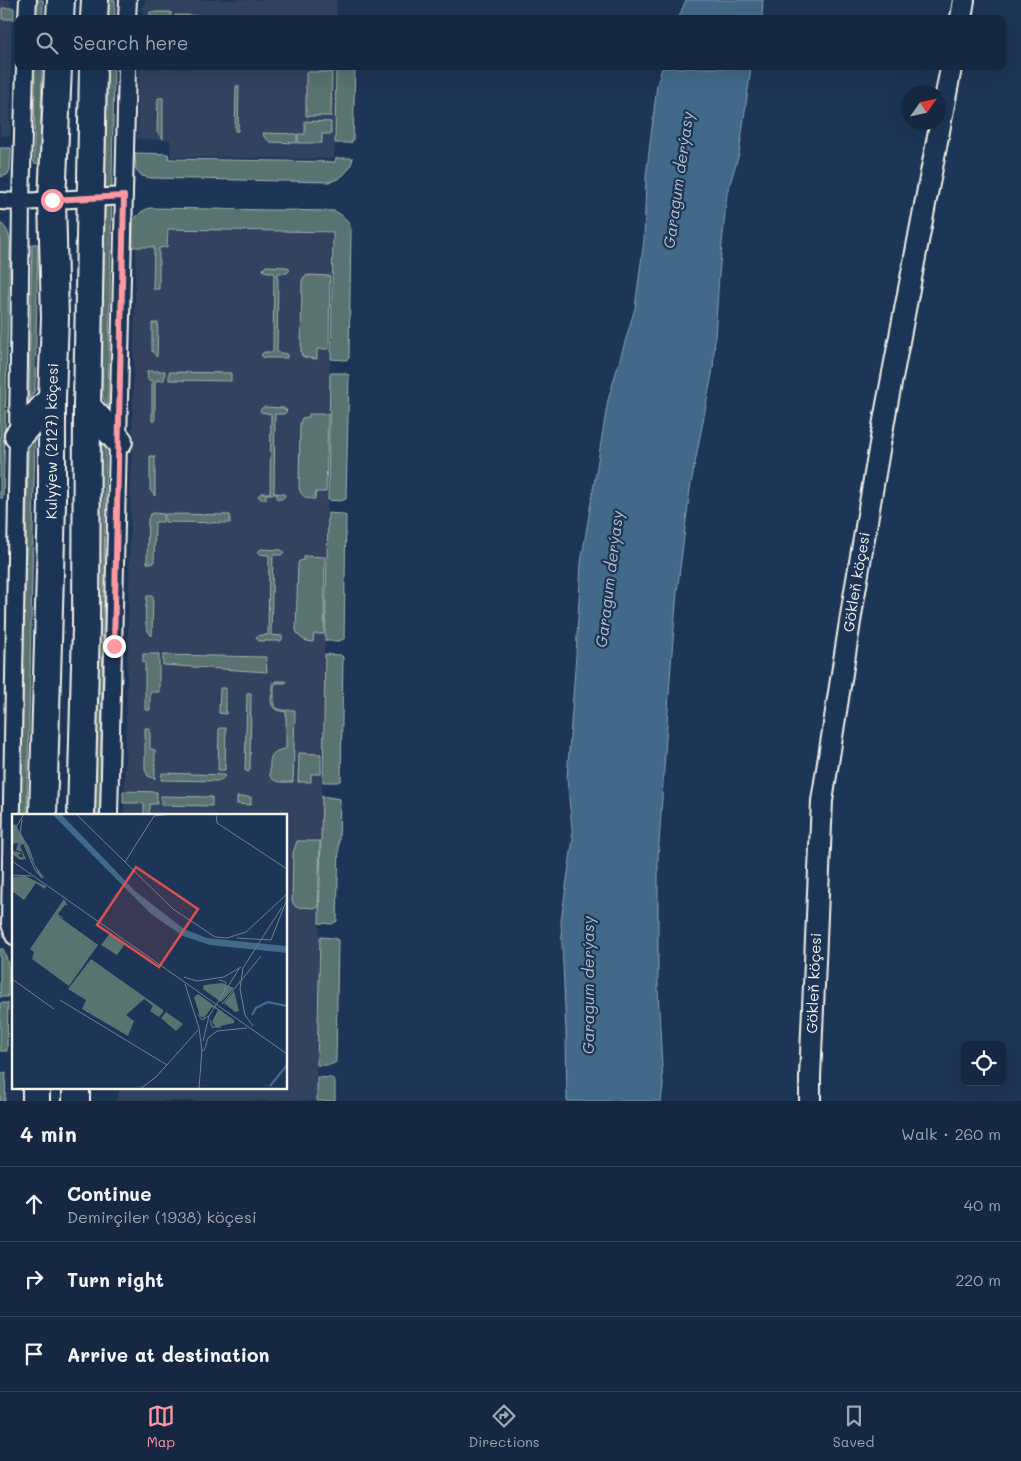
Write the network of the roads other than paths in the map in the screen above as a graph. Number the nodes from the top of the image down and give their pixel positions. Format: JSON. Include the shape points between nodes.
{"nodes":[{"id":1,"x":28,"y":0,"type":"edge"},
{"id":2,"x":61,"y":0,"type":"edge"},
{"id":3,"x":95,"y":0,"type":"edge"},
{"id":4,"x":128,"y":0,"type":"edge"},
{"id":5,"x":964,"y":0,"type":"edge"},
{"id":6,"x":27,"y":15,"type":"edge"},
{"id":7,"x":60,"y":15,"type":"edge"},
{"id":8,"x":94,"y":15,"type":"edge"},
{"id":9,"x":128,"y":15,"type":"edge"},
{"id":10,"x":962,"y":15,"type":"edge"},
{"id":11,"x":26,"y":70,"type":"edge"},
{"id":12,"x":58,"y":70,"type":"edge"},
{"id":13,"x":93,"y":70,"type":"edge"},
{"id":14,"x":127,"y":70,"type":"edge"},
{"id":15,"x":951,"y":70,"type":"edge"},
{"id":16,"x":124,"y":196,"type":"junction"},
{"id":17,"x":90,"y":198,"type":"junction"},
{"id":18,"x":52,"y":200,"type":"junction"},
{"id":19,"x":0,"y":201,"type":"edge"},
{"id":20,"x":21,"y":202,"type":"junction"},
{"id":21,"x":52,"y":398,"type":"junction"},
{"id":22,"x":87,"y":406,"type":"junction"},
{"id":23,"x":18,"y":436,"type":"junction"},
{"id":24,"x":119,"y":441,"type":"junction"},
{"id":25,"x":43,"y":814,"type":"edge"},
{"id":26,"x":81,"y":814,"type":"edge"},
{"id":27,"x":109,"y":814,"type":"edge"},
{"id":28,"x":12,"y":930,"type":"edge"},
{"id":29,"x":36,"y":1088,"type":"edge"},
{"id":30,"x":76,"y":1088,"type":"edge"},
{"id":31,"x":36,"y":1101,"type":"edge"},
{"id":32,"x":76,"y":1101,"type":"edge"},
{"id":33,"x":810,"y":1101,"type":"edge"}],
"edges":[{"from":1,"to":6,"type":"street"},
{"from":2,"to":7,"type":"highway"},
{"from":3,"to":8,"type":"highway"},
{"from":4,"to":9,"type":"street"},
{"from":5,"to":10,"type":"street"},
{"from":11,"to":20,"type":"street"},
{"from":12,"to":18,"type":"highway","name":"Kulyýew (2127) köçesi"},
{"from":13,"to":17,"type":"highway"},
{"from":14,"to":16,"type":"street"},
{"from":15,"to":33,"type":"street","name":"Gökleň köçesi","via":[[885,415],[822,801]]},
{"from":16,"to":17,"type":"street"},
{"from":16,"to":24,"type":"street"},
{"from":17,"to":18,"type":"street"},
{"from":17,"to":22,"type":"highway"},
{"from":18,"to":20,"type":"street"},
{"from":18,"to":21,"type":"highway","name":"Kulyýew (2127) köçesi","via":[[55,318]]},
{"from":19,"to":20,"type":"street"},
{"from":20,"to":23,"type":"street"},
{"from":21,"to":23,"type":"highway"},
{"from":21,"to":25,"type":"highway","name":"Kulyýew (2127) köçesi"},
{"from":22,"to":24,"type":"highway"},
{"from":22,"to":26,"type":"highway"},
{"from":23,"to":28,"type":"street"},
{"from":24,"to":27,"type":"street"},
{"from":29,"to":31,"type":"highway"},
{"from":30,"to":32,"type":"highway"}]}
